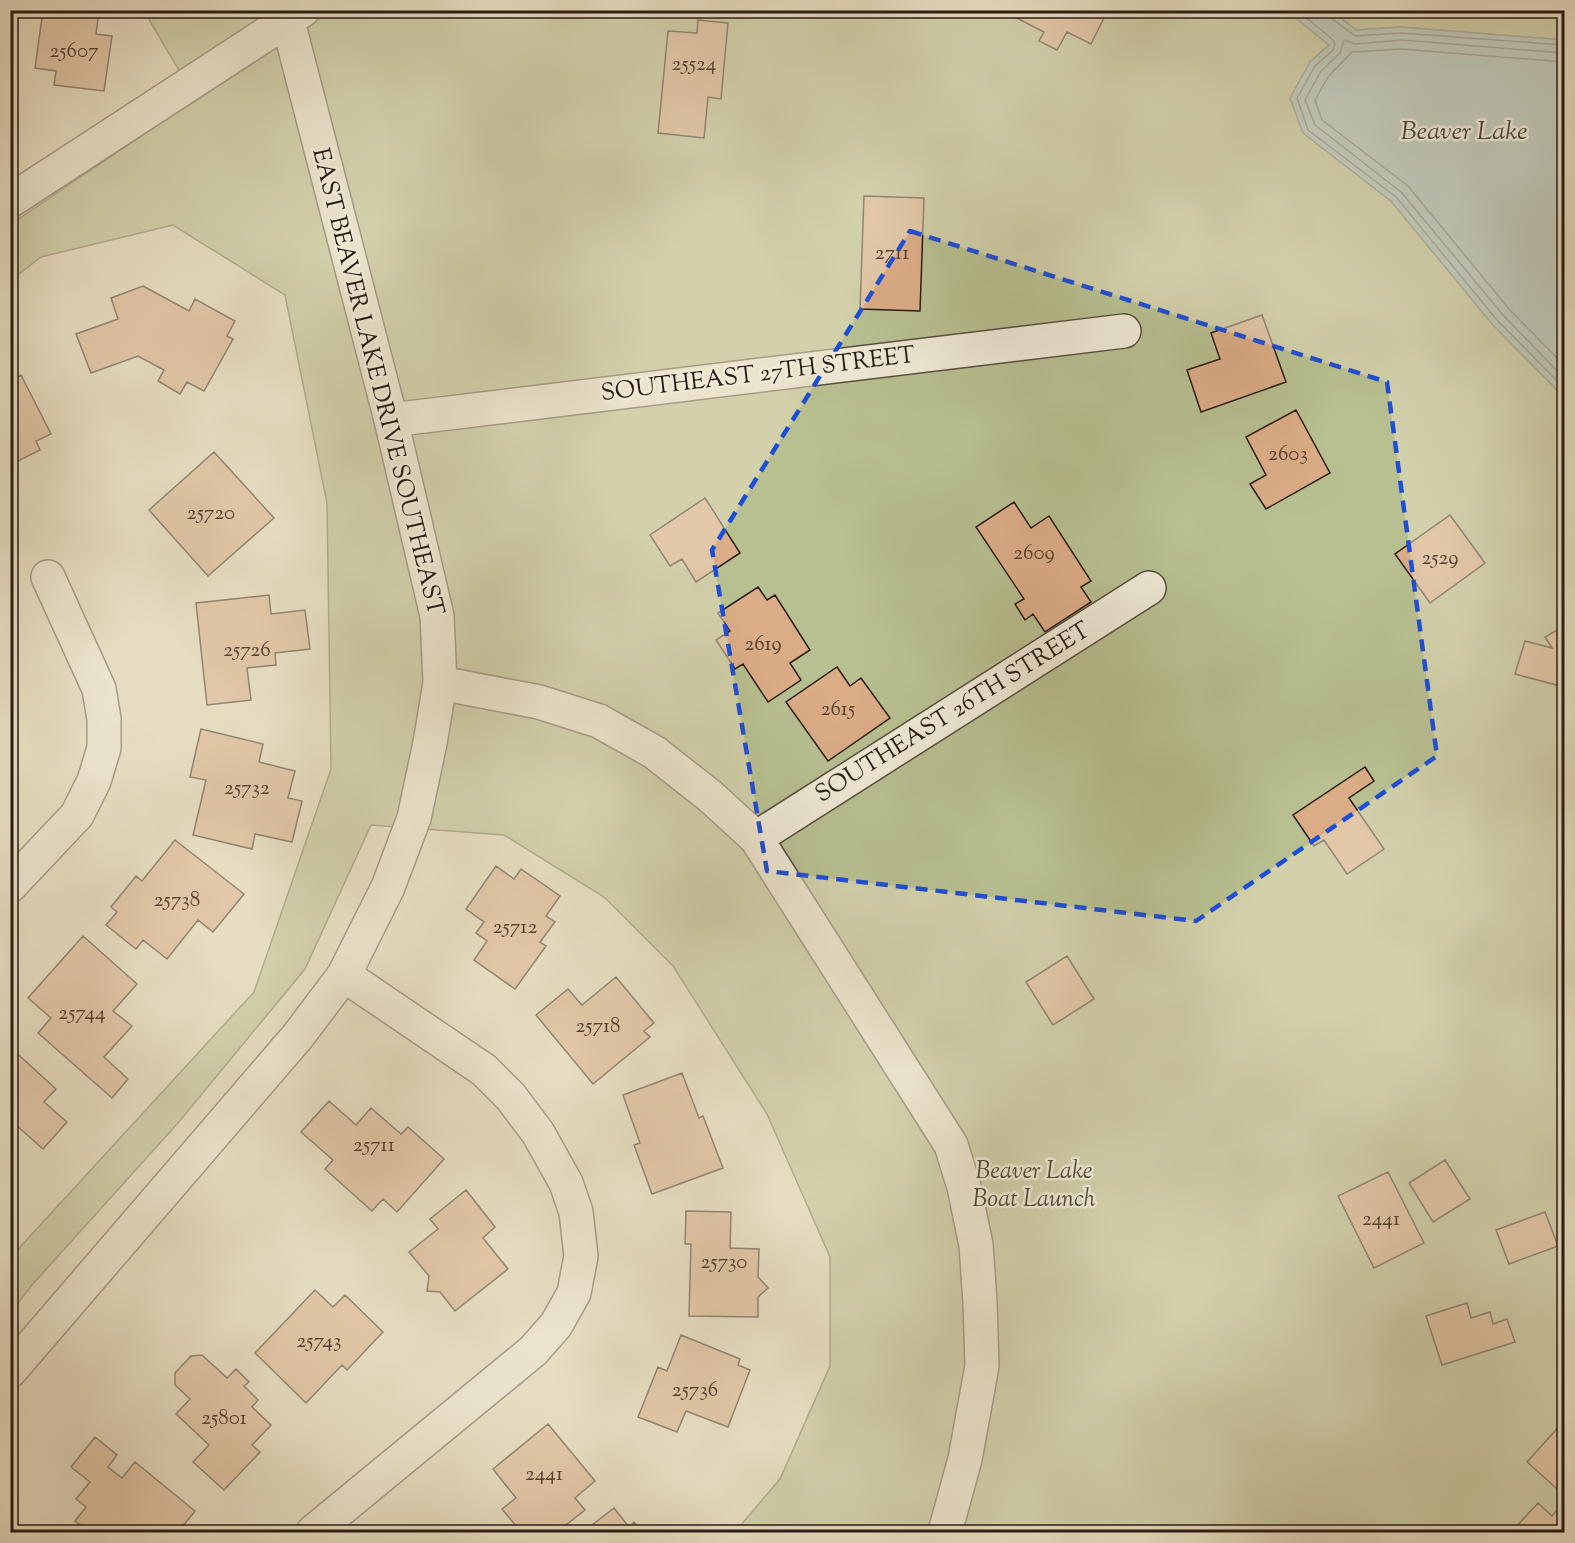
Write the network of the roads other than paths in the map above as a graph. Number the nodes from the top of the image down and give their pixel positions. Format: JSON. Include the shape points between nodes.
{"nodes":[{"id":1,"x":292,"y":14,"type":"edge"},
{"id":2,"x":10,"y":201,"type":"edge"},
{"id":3,"x":1124,"y":331,"type":"dead end"},
{"id":4,"x":391,"y":420,"type":"junction"},
{"id":5,"x":48,"y":577,"type":"dead end"},
{"id":6,"x":1149,"y":588,"type":"dead end"},
{"id":7,"x":440,"y":683,"type":"junction"},
{"id":8,"x":756,"y":838,"type":"junction"},
{"id":9,"x":10,"y":886,"type":"edge"},
{"id":10,"x":344,"y":975,"type":"junction"},
{"id":11,"x":10,"y":1371,"type":"edge"},
{"id":12,"x":328,"y":1528,"type":"edge"},
{"id":13,"x":945,"y":1533,"type":"edge"}],
"edges":[{"from":1,"to":2,"type":"street"},
{"from":1,"to":4,"type":"street","name":"EAST BEAVER LAKE DRIVE SOUTHEAST"},
{"from":3,"to":4,"type":"street","name":"SOUTHEAST 27TH STREET"},
{"from":4,"to":7,"type":"street","name":"EAST BEAVER LAKE DRIVE SOUTHEAST","via":[[437,616]]},
{"from":5,"to":9,"type":"street","via":[[99,689],[104,748],[94,781],[77,815]]},
{"from":6,"to":8,"type":"street","name":"SOUTHEAST 26TH STREET"},
{"from":7,"to":8,"type":"street","via":[[539,702],[599,721],[654,752]]},
{"from":7,"to":10,"type":"street","name":"EAST BEAVER LAKE DRIVE SOUTHEAST","via":[[414,818],[388,887]]},
{"from":8,"to":13,"type":"street","via":[[951,1145],[964,1187],[976,1245],[982,1366],[965,1458]]},
{"from":10,"to":11,"type":"street","name":"EAST BEAVER LAKE DRIVE SOUTHEAST","via":[[298,1036]]},
{"from":10,"to":12,"type":"street","via":[[484,1070],[511,1097],[538,1133],[566,1183],[576,1212],[581,1256],[574,1293],[556,1325],[533,1351]]}]}
